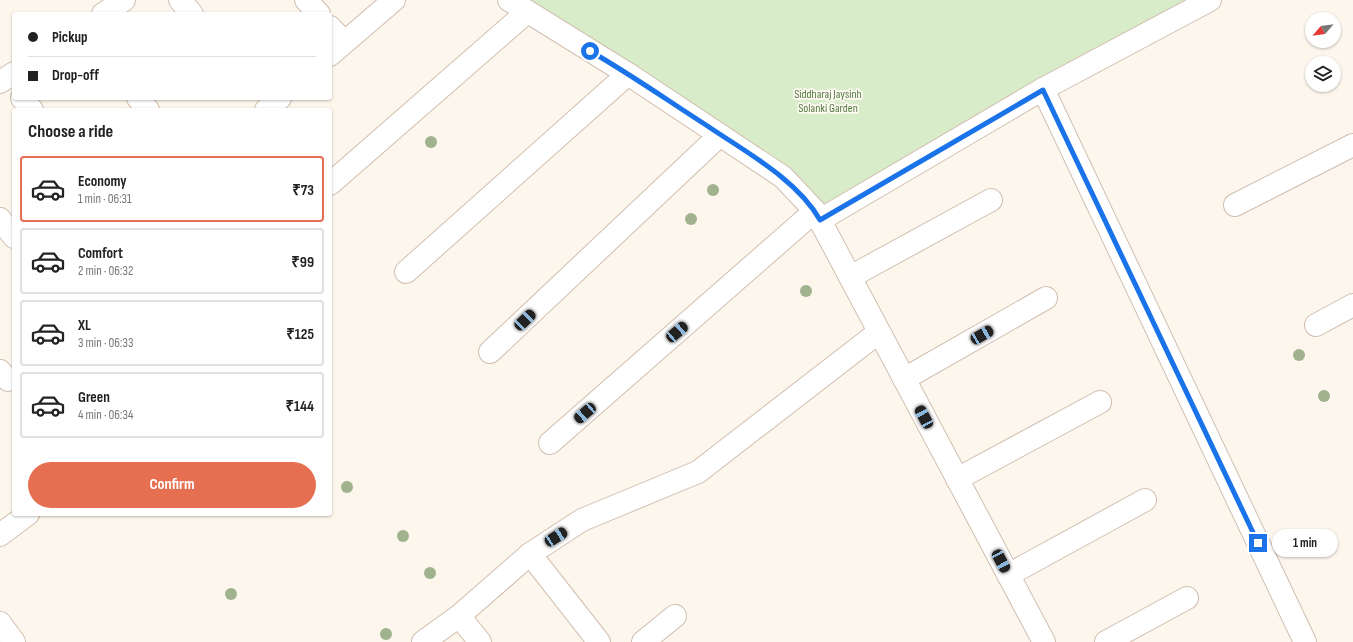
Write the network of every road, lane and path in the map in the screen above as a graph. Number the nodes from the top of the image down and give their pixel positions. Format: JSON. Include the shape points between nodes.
{"nodes":[{"id":1,"x":124,"y":0,"type":"edge"},
{"id":2,"x":180,"y":0,"type":"edge"},
{"id":3,"x":306,"y":0,"type":"edge"},
{"id":4,"x":394,"y":0,"type":"edge"},
{"id":5,"x":509,"y":0,"type":"edge"},
{"id":6,"x":1210,"y":0,"type":"edge"},
{"id":7,"x":106,"y":12,"type":"edge"},
{"id":8,"x":190,"y":12,"type":"edge"},
{"id":9,"x":317,"y":12,"type":"edge"},
{"id":10,"x":527,"y":12,"type":"junction"},
{"id":11,"x":335,"y":41,"type":"edge"},
{"id":12,"x":628,"y":74,"type":"junction"},
{"id":13,"x":1043,"y":90,"type":"junction"},
{"id":14,"x":24,"y":100,"type":"edge"},
{"id":15,"x":140,"y":100,"type":"edge"},
{"id":16,"x":30,"y":108,"type":"edge"},
{"id":17,"x":146,"y":108,"type":"edge"},
{"id":18,"x":720,"y":135,"type":"junction"},
{"id":19,"x":1353,"y":145,"type":"edge"},
{"id":20,"x":332,"y":182,"type":"edge"},
{"id":21,"x":991,"y":200,"type":"dead end"},
{"id":22,"x":1235,"y":205,"type":"dead end"},
{"id":23,"x":817,"y":216,"type":"junction"},
{"id":24,"x":0,"y":219,"type":"edge"},
{"id":25,"x":12,"y":234,"type":"edge"},
{"id":26,"x":406,"y":272,"type":"dead end"},
{"id":27,"x":850,"y":277,"type":"junction"},
{"id":28,"x":1046,"y":298,"type":"dead end"},
{"id":29,"x":1353,"y":305,"type":"edge"},
{"id":30,"x":1316,"y":325,"type":"dead end"},
{"id":31,"x":879,"y":332,"type":"junction"},
{"id":32,"x":490,"y":352,"type":"dead end"},
{"id":33,"x":904,"y":379,"type":"junction"},
{"id":34,"x":1100,"y":402,"type":"dead end"},
{"id":35,"x":550,"y":443,"type":"dead end"},
{"id":36,"x":957,"y":479,"type":"junction"},
{"id":37,"x":1145,"y":500,"type":"dead end"},
{"id":38,"x":25,"y":516,"type":"edge"},
{"id":39,"x":0,"y":535,"type":"edge"},
{"id":40,"x":530,"y":554,"type":"junction"},
{"id":41,"x":1008,"y":575,"type":"junction"},
{"id":42,"x":1187,"y":598,"type":"dead end"},
{"id":43,"x":459,"y":616,"type":"junction"},
{"id":44,"x":676,"y":616,"type":"dead end"},
{"id":45,"x":0,"y":623,"type":"edge"},
{"id":46,"x":14,"y":642,"type":"edge"},
{"id":47,"x":423,"y":642,"type":"edge"},
{"id":48,"x":480,"y":642,"type":"edge"},
{"id":49,"x":599,"y":642,"type":"edge"},
{"id":50,"x":643,"y":642,"type":"edge"},
{"id":51,"x":1044,"y":642,"type":"edge"},
{"id":52,"x":1106,"y":642,"type":"edge"},
{"id":53,"x":1306,"y":642,"type":"edge"}],
"edges":[{"from":1,"to":7,"type":"street"},
{"from":2,"to":8,"type":"street"},
{"from":3,"to":9,"type":"street"},
{"from":4,"to":11,"type":"street"},
{"from":5,"to":10,"type":"street"},
{"from":6,"to":13,"type":"street"},
{"from":10,"to":12,"type":"street"},
{"from":10,"to":20,"type":"street"},
{"from":12,"to":18,"type":"street"},
{"from":12,"to":26,"type":"street"},
{"from":13,"to":23,"type":"street"},
{"from":13,"to":53,"type":"street"},
{"from":14,"to":16,"type":"street"},
{"from":15,"to":17,"type":"street"},
{"from":18,"to":23,"type":"street","via":[[783,177]]},
{"from":18,"to":32,"type":"street"},
{"from":19,"to":22,"type":"street"},
{"from":21,"to":27,"type":"street"},
{"from":23,"to":27,"type":"street"},
{"from":23,"to":35,"type":"street"},
{"from":24,"to":25,"type":"street"},
{"from":27,"to":31,"type":"street"},
{"from":28,"to":33,"type":"street"},
{"from":29,"to":30,"type":"street"},
{"from":31,"to":33,"type":"street"},
{"from":31,"to":40,"type":"street","via":[[698,472],[582,520]]},
{"from":33,"to":36,"type":"street"},
{"from":34,"to":36,"type":"street"},
{"from":36,"to":41,"type":"street"},
{"from":37,"to":41,"type":"street"},
{"from":38,"to":39,"type":"street"},
{"from":40,"to":43,"type":"street"},
{"from":40,"to":49,"type":"street"},
{"from":41,"to":51,"type":"street"},
{"from":42,"to":52,"type":"street"},
{"from":43,"to":47,"type":"street"},
{"from":43,"to":48,"type":"street"},
{"from":44,"to":50,"type":"street"},
{"from":45,"to":46,"type":"street"}]}
